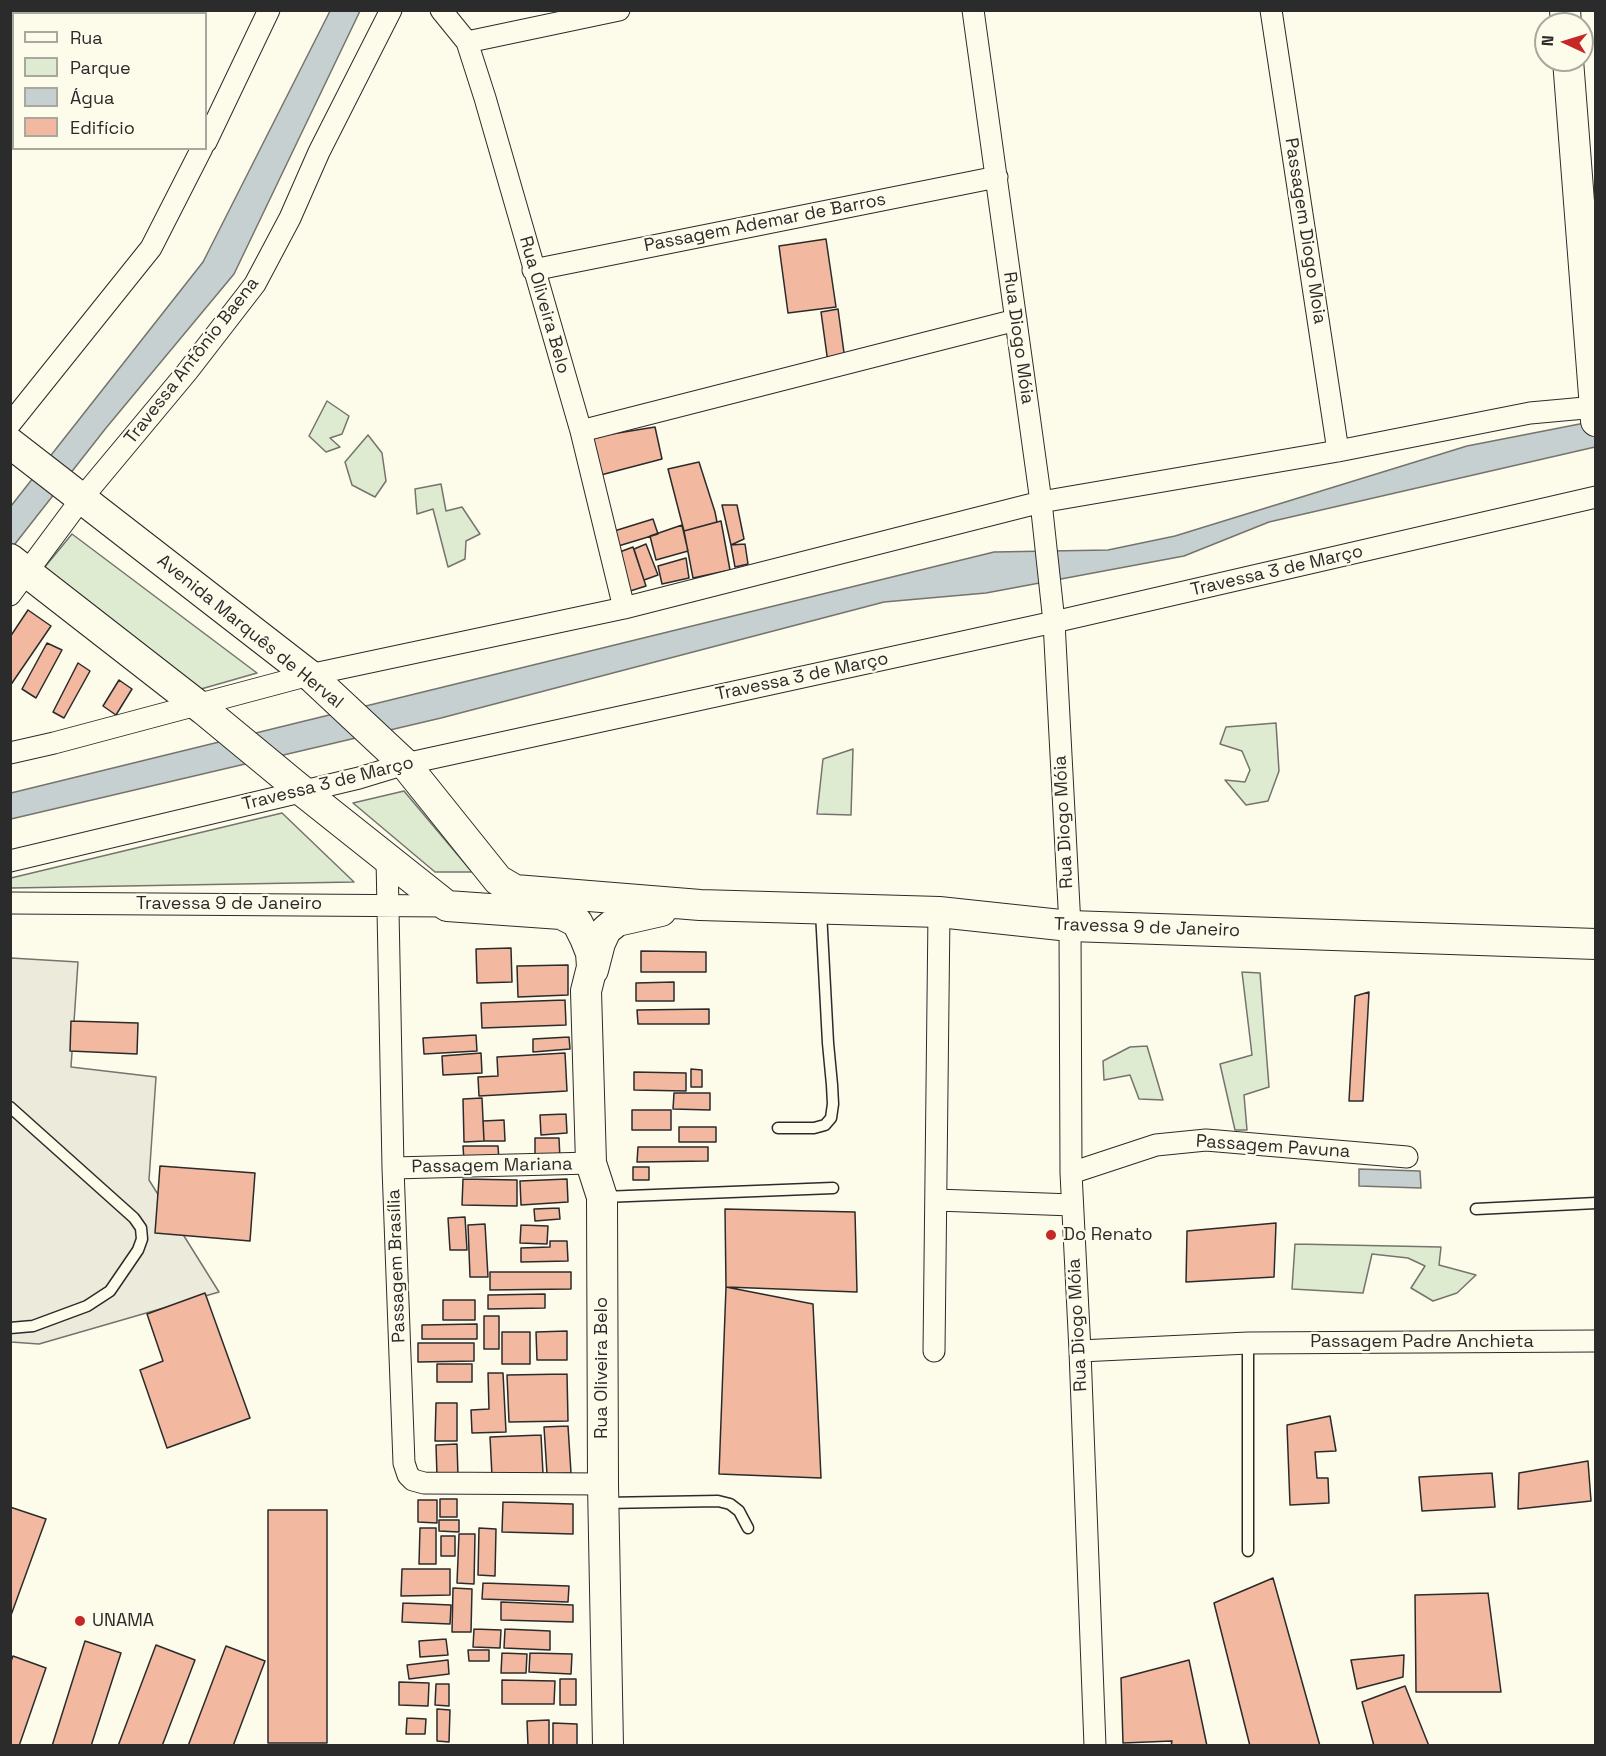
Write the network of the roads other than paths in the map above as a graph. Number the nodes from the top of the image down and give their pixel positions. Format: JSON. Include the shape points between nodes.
{"nodes":[{"id":1,"x":391,"y":10,"type":"edge"},
{"id":2,"x":441,"y":10,"type":"edge"},
{"id":3,"x":619,"y":10,"type":"edge"},
{"id":4,"x":973,"y":10,"type":"edge"},
{"id":5,"x":1271,"y":10,"type":"edge"},
{"id":6,"x":265,"y":12,"type":"edge"},
{"id":7,"x":467,"y":42,"type":"junction"},
{"id":8,"x":1569,"y":72,"type":"edge"},
{"id":9,"x":213,"y":108,"type":"edge"},
{"id":10,"x":207,"y":137,"type":"edge"},
{"id":11,"x":201,"y":150,"type":"edge"},
{"id":12,"x":997,"y":177,"type":"junction"},
{"id":13,"x":533,"y":270,"type":"junction"},
{"id":14,"x":1016,"y":320,"type":"junction"},
{"id":15,"x":1595,"y":413,"type":"edge"},
{"id":16,"x":10,"y":424,"type":"edge"},
{"id":17,"x":581,"y":431,"type":"junction"},
{"id":18,"x":10,"y":443,"type":"edge"},
{"id":19,"x":1338,"y":451,"type":"junction"},
{"id":20,"x":74,"y":491,"type":"junction"},
{"id":21,"x":1596,"y":497,"type":"edge"},
{"id":22,"x":1041,"y":502,"type":"junction"},
{"id":23,"x":17,"y":573,"type":"edge"},
{"id":24,"x":624,"y":608,"type":"junction"},
{"id":25,"x":1054,"y":616,"type":"junction"},
{"id":26,"x":311,"y":677,"type":"junction"},
{"id":27,"x":200,"y":707,"type":"junction"},
{"id":28,"x":10,"y":753,"type":"edge"},
{"id":29,"x":403,"y":763,"type":"junction"},
{"id":30,"x":299,"y":788,"type":"junction"},
{"id":31,"x":387,"y":858,"type":"junction"},
{"id":32,"x":10,"y":861,"type":"edge"},
{"id":33,"x":10,"y":903,"type":"edge"},
{"id":34,"x":387,"y":905,"type":"junction"},
{"id":35,"x":700,"y":905,"type":"junction"},
{"id":36,"x":447,"y":906,"type":"junction"},
{"id":37,"x":821,"y":908,"type":"junction"},
{"id":38,"x":939,"y":912,"type":"junction"},
{"id":39,"x":1070,"y":926,"type":"junction"},
{"id":40,"x":1596,"y":944,"type":"edge"},
{"id":41,"x":586,"y":991,"type":"junction"},
{"id":42,"x":10,"y":1107,"type":"edge"},
{"id":43,"x":777,"y":1128,"type":"dead end"},
{"id":44,"x":1407,"y":1157,"type":"dead end"},
{"id":45,"x":591,"y":1163,"type":"junction"},
{"id":46,"x":393,"y":1168,"type":"junction"},
{"id":47,"x":1071,"y":1173,"type":"junction"},
{"id":48,"x":834,"y":1188,"type":"dead end"},
{"id":49,"x":602,"y":1197,"type":"junction"},
{"id":50,"x":937,"y":1200,"type":"junction"},
{"id":51,"x":1596,"y":1203,"type":"edge"},
{"id":52,"x":1072,"y":1205,"type":"junction"},
{"id":53,"x":1476,"y":1209,"type":"dead end"},
{"id":54,"x":10,"y":1328,"type":"edge"},
{"id":55,"x":1596,"y":1341,"type":"edge"},
{"id":56,"x":1248,"y":1343,"type":"junction"},
{"id":57,"x":934,"y":1351,"type":"dead end"},
{"id":58,"x":1080,"y":1351,"type":"junction"},
{"id":59,"x":604,"y":1494,"type":"junction"},
{"id":60,"x":748,"y":1528,"type":"dead end"},
{"id":61,"x":1248,"y":1551,"type":"dead end"},
{"id":62,"x":608,"y":1746,"type":"edge"},
{"id":63,"x":1095,"y":1746,"type":"edge"}],
"edges":[{"from":1,"to":20,"type":"street","name":"Travessa Antônio Baena","via":[[255,284],[187,372]]},
{"from":2,"to":7,"type":"street","name":"Rua Oliveira Belo"},
{"from":3,"to":7,"type":"street"},
{"from":4,"to":12,"type":"street","name":"Rua Diogo Móia"},
{"from":5,"to":19,"type":"street","name":"Passagem Diogo Moia"},
{"from":6,"to":9,"type":"street"},
{"from":7,"to":13,"type":"street","name":"Rua Oliveira Belo"},
{"from":8,"to":15,"type":"main road"},
{"from":9,"to":10,"type":"street"},
{"from":11,"to":16,"type":"street","via":[[151,248]]},
{"from":12,"to":13,"type":"street","name":"Passagem Ademar de Barros"},
{"from":12,"to":14,"type":"street","name":"Rua Diogo Móia"},
{"from":13,"to":17,"type":"street","name":"Rua Oliveira Belo"},
{"from":14,"to":17,"type":"street"},
{"from":14,"to":22,"type":"street","name":"Rua Diogo Móia"},
{"from":15,"to":19,"type":"street","via":[[1530,413]]},
{"from":17,"to":24,"type":"street","name":"Rua Oliveira Belo"},
{"from":18,"to":20,"type":"main road","name":"Avenida Marquês de Herval"},
{"from":19,"to":22,"type":"street"},
{"from":20,"to":23,"type":"street","name":"Travessa Antônio Baena"},
{"from":20,"to":26,"type":"main road","name":"Avenida Marquês de Herval"},
{"from":21,"to":25,"type":"street","name":"Travessa 3 de Março"},
{"from":22,"to":24,"type":"street"},
{"from":22,"to":25,"type":"street","name":"Rua Diogo Móia"},
{"from":23,"to":27,"type":"main road"},
{"from":24,"to":26,"type":"street"},
{"from":25,"to":29,"type":"street","name":"Travessa 3 de Março"},
{"from":25,"to":39,"type":"street","name":"Rua Diogo Móia"},
{"from":26,"to":27,"type":"street"},
{"from":26,"to":29,"type":"main road","name":"Avenida Marquês de Herval"},
{"from":27,"to":28,"type":"street"},
{"from":27,"to":30,"type":"main road"},
{"from":29,"to":30,"type":"street","name":"Travessa 3 de Março","via":[[359,778]]},
{"from":29,"to":35,"type":"main road","name":"Avenida Marquês de Herval","via":[[498,880],[515,890]]},
{"from":30,"to":31,"type":"main road"},
{"from":30,"to":32,"type":"street","name":"Travessa 3 de Março"},
{"from":31,"to":34,"type":"street","name":"Passagem Brasília"},
{"from":31,"to":36,"type":"main road"},
{"from":33,"to":34,"type":"street","name":"Travessa 9 de Janeiro"},
{"from":34,"to":36,"type":"street","name":"Travessa 9 de Janeiro"},
{"from":34,"to":46,"type":"street","name":"Passagem Brasília"},
{"from":35,"to":37,"type":"main road","name":"Travessa 9 de Janeiro"},
{"from":35,"to":41,"type":"main road","name":"Rua Oliveira Belo","via":[[617,921],[606,930],[600,943]]},
{"from":36,"to":41,"type":"main road","name":"Rua Oliveira Belo","via":[[561,914],[576,922],[591,953]]},
{"from":37,"to":38,"type":"main road","name":"Travessa 9 de Janeiro"},
{"from":37,"to":43,"type":"lane","via":[[831,1119],[814,1128]]},
{"from":38,"to":39,"type":"main road","name":"Travessa 9 de Janeiro"},
{"from":38,"to":50,"type":"street"},
{"from":39,"to":40,"type":"main road","name":"Travessa 9 de Janeiro"},
{"from":39,"to":47,"type":"street","name":"Rua Diogo Móia"},
{"from":41,"to":45,"type":"main road","name":"Rua Oliveira Belo"},
{"from":42,"to":54,"type":"lane","via":[[134,1218],[142,1239],[110,1291],[87,1306],[33,1326]]},
{"from":44,"to":47,"type":"street","name":"Passagem Pavuna","via":[[1206,1140],[1156,1145]]},
{"from":45,"to":46,"type":"street","name":"Passagem Mariana"},
{"from":45,"to":49,"type":"main road","name":"Rua Oliveira Belo"},
{"from":46,"to":59,"type":"street","name":"Passagem Brasília","via":[[404,1463],[408,1475],[424,1484]]},
{"from":47,"to":52,"type":"street","name":"Rua Diogo Móia"},
{"from":48,"to":49,"type":"lane"},
{"from":49,"to":59,"type":"main road","name":"Rua Oliveira Belo"},
{"from":50,"to":52,"type":"street"},
{"from":50,"to":57,"type":"street"},
{"from":51,"to":53,"type":"lane"},
{"from":52,"to":58,"type":"street","name":"Rua Diogo Móia"},
{"from":55,"to":56,"type":"street","name":"Passagem Padre Anchieta"},
{"from":56,"to":58,"type":"street","name":"Passagem Padre Anchieta"},
{"from":56,"to":61,"type":"lane"},
{"from":58,"to":63,"type":"street","name":"Rua Diogo Móia"},
{"from":59,"to":60,"type":"lane","via":[[718,1501],[739,1510]]},
{"from":59,"to":62,"type":"main road","name":"Rua Oliveira Belo"}]}
